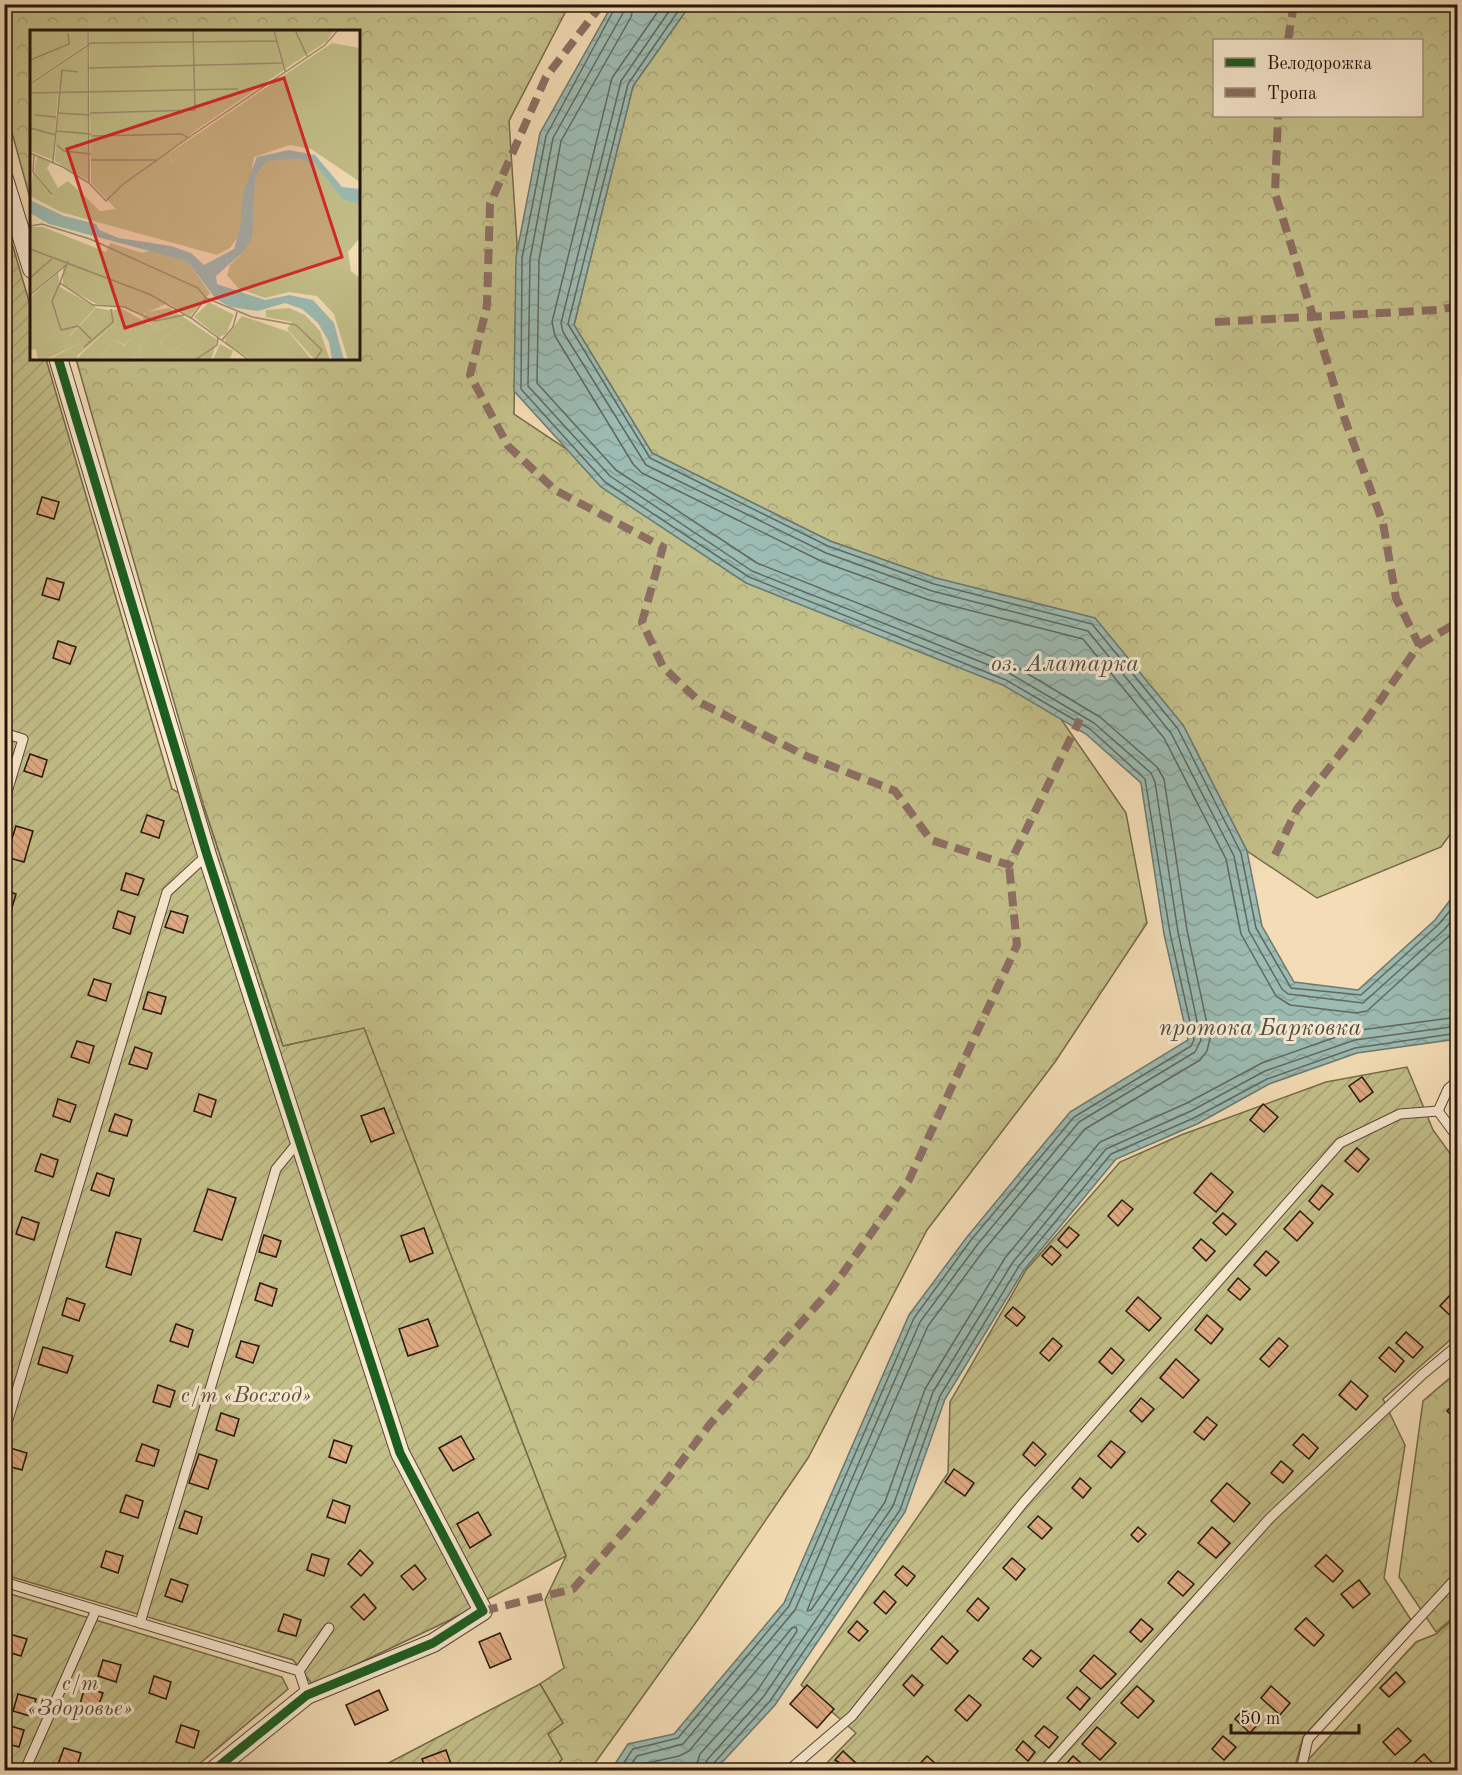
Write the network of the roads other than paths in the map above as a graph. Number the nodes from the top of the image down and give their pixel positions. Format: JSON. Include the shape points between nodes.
{"nodes":[{"id":1,"x":4,"y":179,"type":"edge"},
{"id":2,"x":30,"y":263,"type":"edge"},
{"id":3,"x":59,"y":360,"type":"edge"},
{"id":4,"x":4,"y":733,"type":"edge"},
{"id":5,"x":4,"y":802,"type":"edge"},
{"id":6,"x":207,"y":855,"type":"junction"},
{"id":7,"x":1458,"y":1080,"type":"edge"},
{"id":8,"x":1438,"y":1111,"type":"junction"},
{"id":9,"x":1458,"y":1138,"type":"edge"},
{"id":10,"x":299,"y":1140,"type":"junction"},
{"id":11,"x":1458,"y":1345,"type":"edge"},
{"id":12,"x":4,"y":1433,"type":"edge"},
{"id":13,"x":1458,"y":1576,"type":"edge"},
{"id":14,"x":4,"y":1582,"type":"edge"},
{"id":15,"x":96,"y":1610,"type":"junction"},
{"id":16,"x":140,"y":1623,"type":"junction"},
{"id":17,"x":329,"y":1628,"type":"dead end"},
{"id":18,"x":299,"y":1671,"type":"junction"},
{"id":19,"x":308,"y":1695,"type":"junction"},
{"id":20,"x":25,"y":1770,"type":"edge"},
{"id":21,"x":214,"y":1770,"type":"edge"},
{"id":22,"x":789,"y":1770,"type":"edge"},
{"id":23,"x":1044,"y":1770,"type":"edge"},
{"id":24,"x":1301,"y":1770,"type":"edge"}],
"edges":[{"from":1,"to":2,"type":"street"},
{"from":3,"to":6,"type":"street"},
{"from":4,"to":5,"type":"lane","via":[[23,739]]},
{"from":6,"to":10,"type":"street"},
{"from":6,"to":12,"type":"lane","via":[[167,892]]},
{"from":7,"to":8,"type":"lane","via":[[1448,1089]]},
{"from":8,"to":9,"type":"lane"},
{"from":8,"to":22,"type":"lane","via":[[1400,1114],[1340,1143],[1023,1503],[852,1716]]},
{"from":10,"to":16,"type":"lane","via":[[276,1169]]},
{"from":10,"to":19,"type":"street","via":[[400,1453],[483,1611],[433,1643]]},
{"from":11,"to":23,"type":"lane","via":[[1270,1518]]},
{"from":13,"to":24,"type":"lane","via":[[1308,1739]]},
{"from":14,"to":15,"type":"lane"},
{"from":15,"to":16,"type":"lane"},
{"from":15,"to":20,"type":"lane"},
{"from":16,"to":18,"type":"lane"},
{"from":17,"to":18,"type":"lane"},
{"from":18,"to":19,"type":"lane"},
{"from":19,"to":21,"type":"street"}]}
